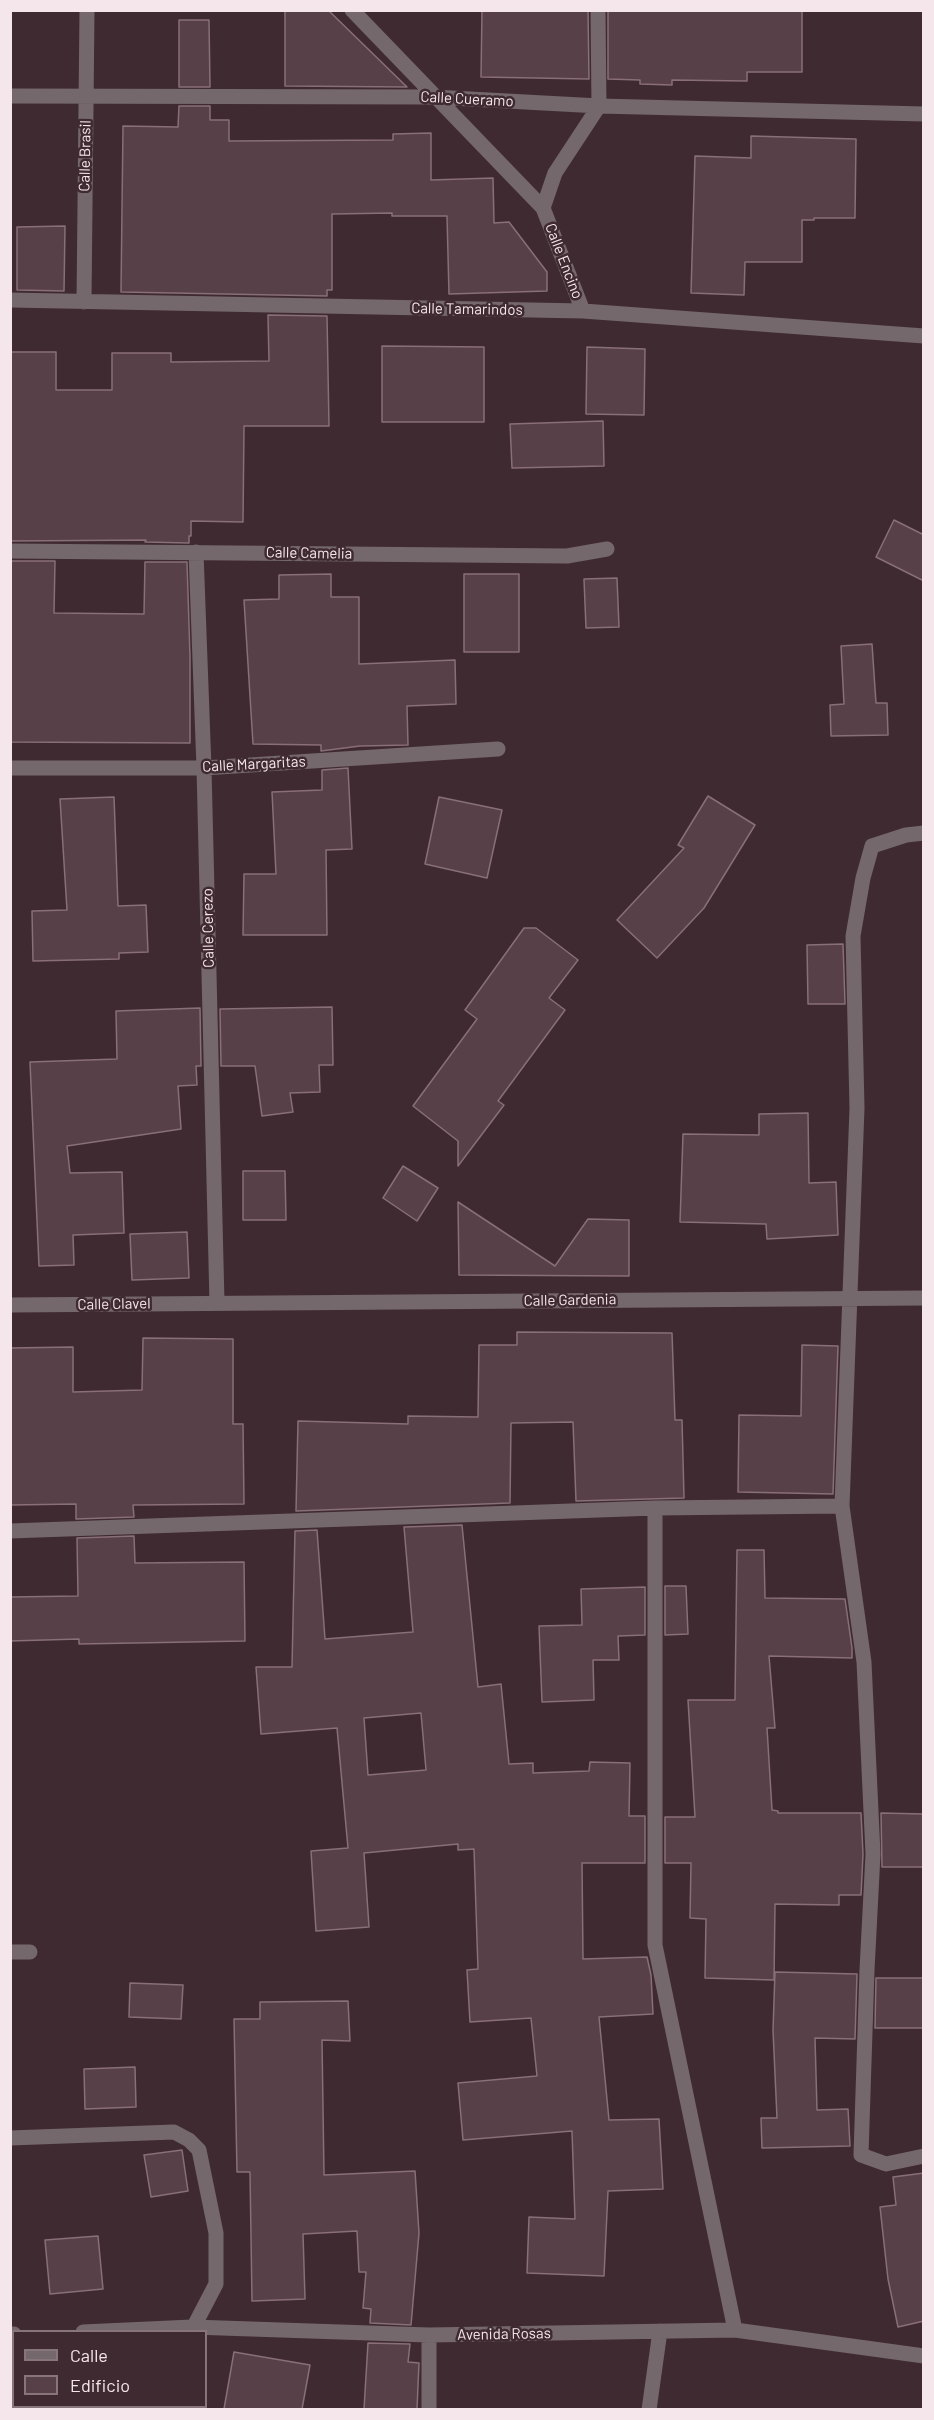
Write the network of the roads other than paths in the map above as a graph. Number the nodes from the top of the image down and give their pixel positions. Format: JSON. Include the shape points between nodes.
{"nodes":[{"id":1,"x":87,"y":10,"type":"edge"},
{"id":2,"x":352,"y":10,"type":"edge"},
{"id":3,"x":598,"y":10,"type":"edge"},
{"id":4,"x":10,"y":96,"type":"edge"},
{"id":5,"x":86,"y":97,"type":"junction"},
{"id":6,"x":433,"y":97,"type":"junction"},
{"id":7,"x":599,"y":106,"type":"junction"},
{"id":8,"x":924,"y":114,"type":"edge"},
{"id":9,"x":543,"y":208,"type":"junction"},
{"id":10,"x":10,"y":300,"type":"edge"},
{"id":11,"x":84,"y":302,"type":"junction"},
{"id":12,"x":583,"y":311,"type":"junction"},
{"id":13,"x":924,"y":336,"type":"edge"},
{"id":14,"x":607,"y":549,"type":"dead end"},
{"id":15,"x":10,"y":551,"type":"edge"},
{"id":16,"x":196,"y":552,"type":"junction"},
{"id":17,"x":498,"y":749,"type":"dead end"},
{"id":18,"x":10,"y":768,"type":"edge"},
{"id":19,"x":204,"y":768,"type":"junction"},
{"id":20,"x":924,"y":833,"type":"edge"},
{"id":21,"x":848,"y":1297,"type":"junction"},
{"id":22,"x":924,"y":1298,"type":"edge"},
{"id":23,"x":218,"y":1304,"type":"junction"},
{"id":24,"x":10,"y":1305,"type":"edge"},
{"id":25,"x":842,"y":1506,"type":"junction"},
{"id":26,"x":655,"y":1508,"type":"junction"},
{"id":27,"x":10,"y":1531,"type":"edge"},
{"id":28,"x":10,"y":1952,"type":"edge"},
{"id":29,"x":30,"y":1952,"type":"dead end"},
{"id":30,"x":10,"y":2138,"type":"edge"},
{"id":31,"x":924,"y":2156,"type":"edge"},
{"id":32,"x":191,"y":2329,"type":"edge"},
{"id":33,"x":137,"y":2330,"type":"edge"},
{"id":34,"x":735,"y":2330,"type":"junction"},
{"id":35,"x":660,"y":2331,"type":"junction"},
{"id":36,"x":429,"y":2335,"type":"junction"},
{"id":37,"x":924,"y":2356,"type":"edge"},
{"id":38,"x":429,"y":2409,"type":"edge"},
{"id":39,"x":649,"y":2409,"type":"edge"}],
"edges":[{"from":1,"to":5,"type":"street","name":"Calle Brasil"},
{"from":2,"to":6,"type":"street"},
{"from":3,"to":7,"type":"street"},
{"from":4,"to":5,"type":"street","name":"Calle Cueramo"},
{"from":5,"to":6,"type":"street","name":"Calle Cueramo"},
{"from":5,"to":11,"type":"street","name":"Calle Brasil"},
{"from":6,"to":7,"type":"street","name":"Calle Cueramo"},
{"from":6,"to":9,"type":"street"},
{"from":7,"to":8,"type":"street","name":"Calle Cueramo"},
{"from":7,"to":9,"type":"street","name":"Calle Encino","via":[[555,173]]},
{"from":9,"to":12,"type":"street","name":"Calle Encino"},
{"from":10,"to":11,"type":"street","name":"Calle Tamarindos"},
{"from":11,"to":12,"type":"street","name":"Calle Tamarindos"},
{"from":12,"to":13,"type":"street","name":"Calle Tamarindos"},
{"from":14,"to":16,"type":"street","name":"Calle Camelia","via":[[567,556]]},
{"from":15,"to":16,"type":"street","name":"Calle Camelia"},
{"from":16,"to":19,"type":"street","name":"Calle Cerezo"},
{"from":17,"to":19,"type":"street","name":"Calle Margaritas"},
{"from":18,"to":19,"type":"street","name":"Calle Margaritas"},
{"from":19,"to":23,"type":"street","name":"Calle Cerezo"},
{"from":20,"to":21,"type":"street","via":[[872,846],[853,936],[856,1108]]},
{"from":21,"to":22,"type":"street","name":"Calle Gardenia"},
{"from":21,"to":23,"type":"street","name":"Calle Gardenia"},
{"from":21,"to":25,"type":"street"},
{"from":23,"to":24,"type":"street","name":"Calle Clavel"},
{"from":25,"to":26,"type":"street"},
{"from":25,"to":31,"type":"street","via":[[864,1662],[873,1854],[861,2155],[886,2164]]},
{"from":26,"to":27,"type":"street"},
{"from":26,"to":34,"type":"street","via":[[655,1945]]},
{"from":28,"to":29,"type":"street"},
{"from":30,"to":32,"type":"street","via":[[174,2132],[199,2150],[216,2233],[216,2284]]},
{"from":32,"to":33,"type":"street","name":"Avenida Rosas"},
{"from":32,"to":36,"type":"street","name":"Avenida Rosas"},
{"from":34,"to":35,"type":"street","name":"Avenida Rosas"},
{"from":34,"to":37,"type":"street","name":"Avenida Rosas"},
{"from":35,"to":36,"type":"street","name":"Avenida Rosas"},
{"from":35,"to":39,"type":"street"},
{"from":36,"to":38,"type":"street"}]}
